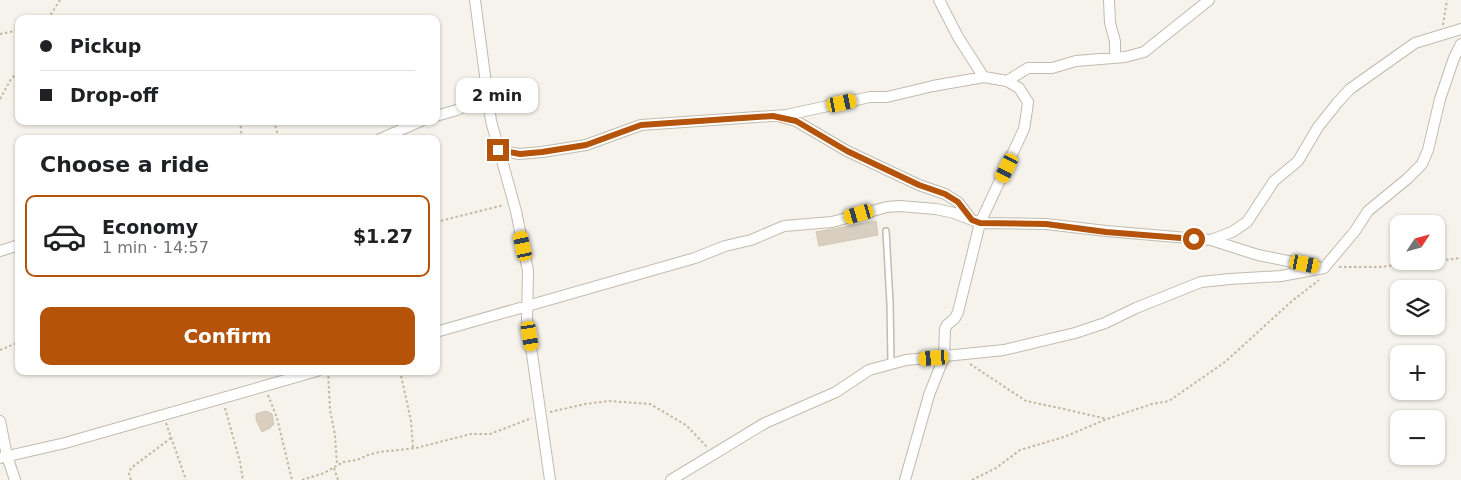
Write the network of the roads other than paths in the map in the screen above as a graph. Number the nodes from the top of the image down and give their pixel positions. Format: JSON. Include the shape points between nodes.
{"nodes":[{"id":1,"x":475,"y":0,"type":"edge"},
{"id":2,"x":939,"y":0,"type":"edge"},
{"id":3,"x":1109,"y":0,"type":"edge"},
{"id":4,"x":1209,"y":0,"type":"edge"},
{"id":5,"x":1461,"y":29,"type":"edge"},
{"id":6,"x":1461,"y":44,"type":"edge"},
{"id":7,"x":1115,"y":58,"type":"junction"},
{"id":8,"x":984,"y":77,"type":"junction"},
{"id":9,"x":1007,"y":81,"type":"junction"},
{"id":10,"x":486,"y":85,"type":"junction"},
{"id":11,"x":440,"y":115,"type":"edge"},
{"id":12,"x":773,"y":116,"type":"junction"},
{"id":13,"x":412,"y":125,"type":"edge"},
{"id":14,"x":389,"y":135,"type":"edge"},
{"id":15,"x":498,"y":150,"type":"junction"},
{"id":16,"x":976,"y":221,"type":"junction"},
{"id":17,"x":886,"y":231,"type":"dead end"},
{"id":18,"x":1211,"y":240,"type":"junction"},
{"id":19,"x":15,"y":246,"type":"edge"},
{"id":20,"x":0,"y":252,"type":"edge"},
{"id":21,"x":1323,"y":267,"type":"junction"},
{"id":22,"x":526,"y":306,"type":"junction"},
{"id":23,"x":440,"y":331,"type":"edge"},
{"id":24,"x":944,"y":357,"type":"junction"},
{"id":25,"x":891,"y":363,"type":"junction"},
{"id":26,"x":303,"y":375,"type":"edge"},
{"id":27,"x":0,"y":421,"type":"edge"},
{"id":28,"x":3,"y":457,"type":"edge"},
{"id":29,"x":15,"y":480,"type":"edge"},
{"id":30,"x":550,"y":480,"type":"edge"},
{"id":31,"x":671,"y":480,"type":"edge"},
{"id":32,"x":905,"y":480,"type":"edge"}],
"edges":[{"from":1,"to":10,"type":"street"},
{"from":2,"to":8,"type":"street"},
{"from":3,"to":7,"type":"street"},
{"from":4,"to":7,"type":"street","via":[[1150,48]]},
{"from":5,"to":18,"type":"street","via":[[1415,43],[1350,90],[1318,127],[1298,161],[1274,181],[1244,224]]},
{"from":6,"to":21,"type":"street","via":[[1440,99],[1422,164],[1368,211]]},
{"from":7,"to":9,"type":"street","via":[[1088,59],[1052,68],[1028,68]]},
{"from":8,"to":9,"type":"street"},
{"from":8,"to":12,"type":"street"},
{"from":9,"to":16,"type":"street","via":[[1019,88],[1028,102],[1024,129]]},
{"from":10,"to":11,"type":"street","via":[[470,103]]},
{"from":10,"to":15,"type":"street"},
{"from":12,"to":15,"type":"street","via":[[641,125],[586,145],[542,152],[520,154]]},
{"from":12,"to":16,"type":"street","via":[[796,121],[847,151],[945,194],[958,202]]},
{"from":13,"to":14,"type":"street"},
{"from":15,"to":22,"type":"street","via":[[514,203],[528,271]]},
{"from":16,"to":18,"type":"street","via":[[1046,224]]},
{"from":16,"to":22,"type":"street","via":[[936,209],[892,206],[832,222],[784,226],[695,258]]},
{"from":16,"to":24,"type":"street","via":[[958,312],[945,329]]},
{"from":17,"to":25,"type":"lane"},
{"from":18,"to":21,"type":"street","via":[[1258,255]]},
{"from":19,"to":20,"type":"street"},
{"from":21,"to":24,"type":"street","via":[[1298,274],[1201,282],[1075,333],[1004,350]]},
{"from":22,"to":23,"type":"street"},
{"from":22,"to":30,"type":"street"},
{"from":24,"to":25,"type":"street"},
{"from":24,"to":32,"type":"street","via":[[929,395]]},
{"from":25,"to":31,"type":"street","via":[[869,370],[836,392],[765,423]]},
{"from":26,"to":28,"type":"street","via":[[65,443]]},
{"from":27,"to":28,"type":"street"},
{"from":28,"to":29,"type":"street"}]}
